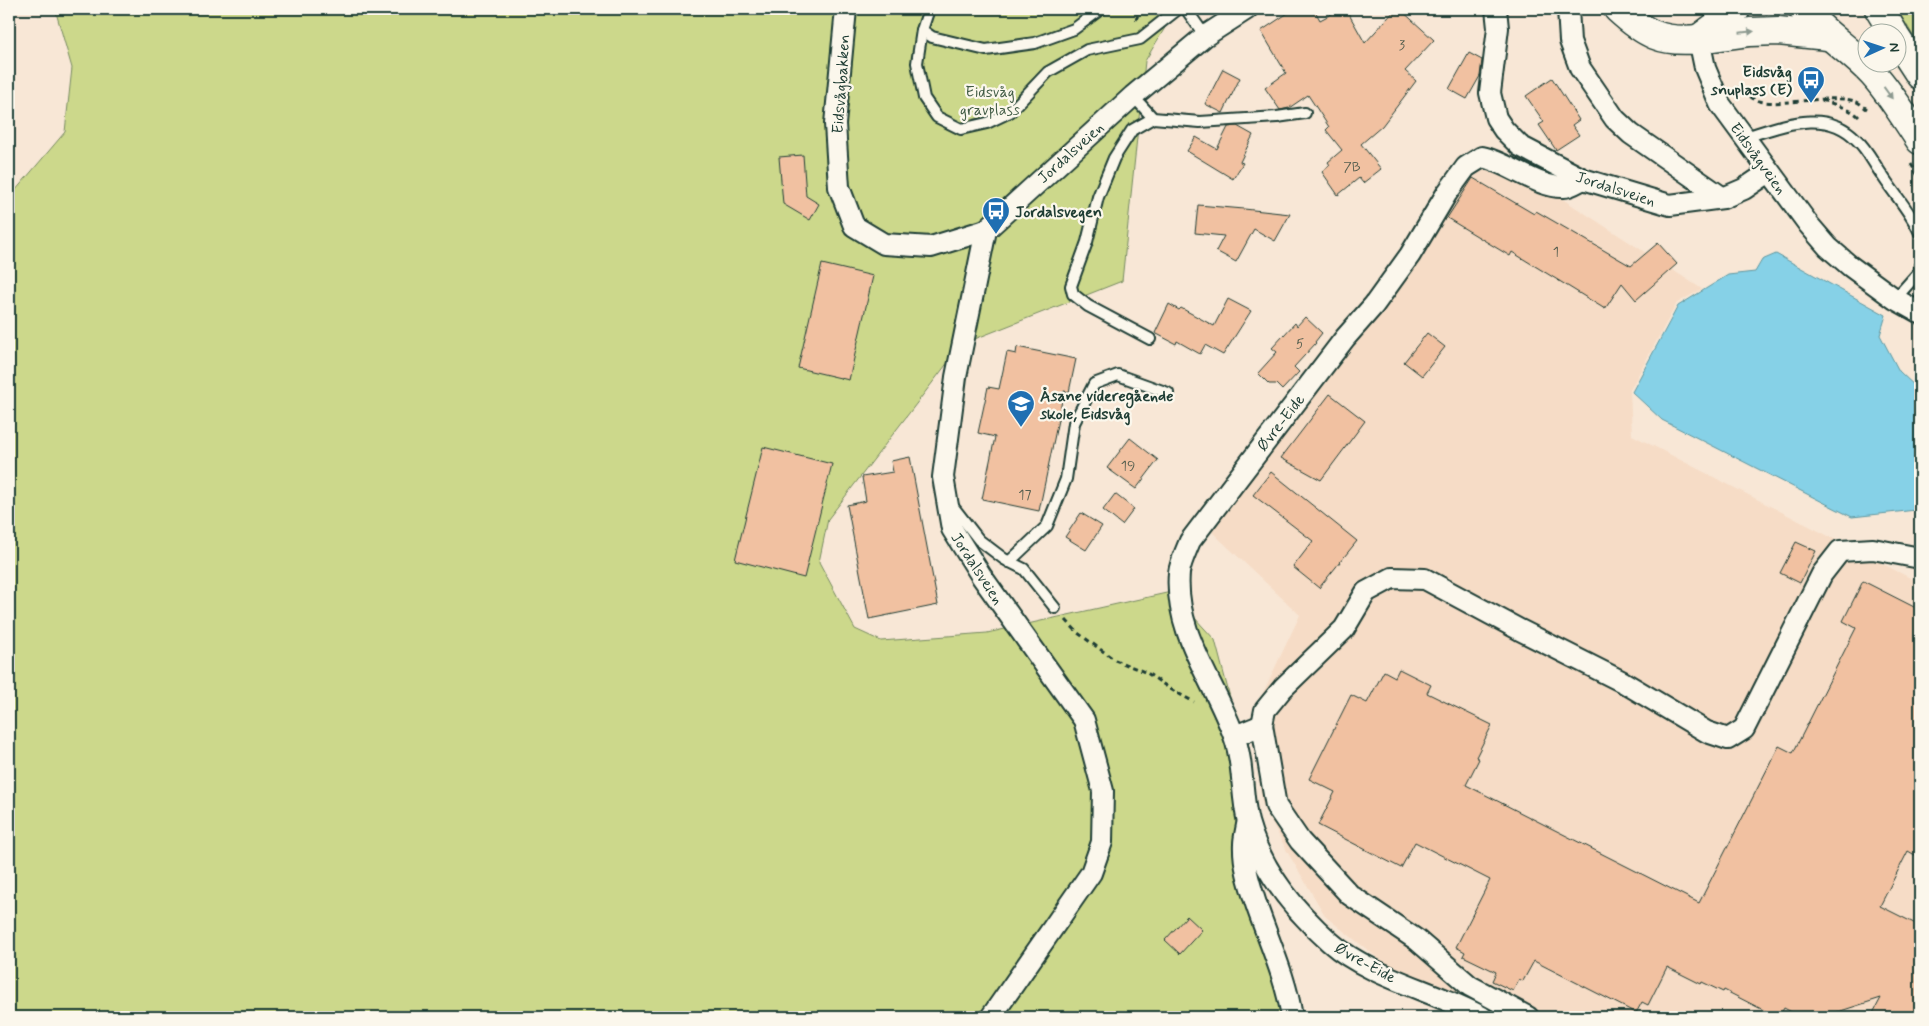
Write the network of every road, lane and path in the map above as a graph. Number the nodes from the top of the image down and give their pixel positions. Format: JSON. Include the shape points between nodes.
{"nodes":[{"id":1,"x":846,"y":9,"type":"edge"},
{"id":2,"x":929,"y":9,"type":"edge"},
{"id":3,"x":1101,"y":9,"type":"edge"},
{"id":4,"x":1178,"y":9,"type":"edge"},
{"id":5,"x":1186,"y":9,"type":"edge"},
{"id":6,"x":1247,"y":9,"type":"edge"},
{"id":7,"x":1496,"y":9,"type":"edge"},
{"id":8,"x":1568,"y":9,"type":"edge"},
{"id":9,"x":1618,"y":9,"type":"edge"},
{"id":10,"x":1736,"y":9,"type":"edge"},
{"id":11,"x":1803,"y":9,"type":"edge"},
{"id":12,"x":1879,"y":9,"type":"edge"},
{"id":13,"x":1887,"y":22,"type":"edge"},
{"id":14,"x":922,"y":30,"type":"junction"},
{"id":15,"x":1205,"y":36,"type":"junction"},
{"id":16,"x":1828,"y":36,"type":"junction"},
{"id":17,"x":1699,"y":39,"type":"junction"},
{"id":18,"x":1906,"y":53,"type":"edge"},
{"id":19,"x":1920,"y":75,"type":"edge"},
{"id":20,"x":1133,"y":96,"type":"junction"},
{"id":21,"x":1305,"y":113,"type":"dead end"},
{"id":22,"x":1153,"y":118,"type":"junction"},
{"id":23,"x":1745,"y":137,"type":"junction"},
{"id":24,"x":1920,"y":140,"type":"edge"},
{"id":25,"x":1769,"y":172,"type":"junction"},
{"id":26,"x":1583,"y":179,"type":"junction"},
{"id":27,"x":1723,"y":198,"type":"junction"},
{"id":28,"x":986,"y":230,"type":"junction"},
{"id":29,"x":1920,"y":233,"type":"edge"},
{"id":30,"x":1920,"y":266,"type":"edge"},
{"id":31,"x":1895,"y":298,"type":"junction"},
{"id":32,"x":1920,"y":313,"type":"edge"},
{"id":33,"x":1150,"y":339,"type":"dead end"},
{"id":34,"x":1168,"y":393,"type":"dead end"},
{"id":35,"x":947,"y":500,"type":"junction"},
{"id":36,"x":1920,"y":558,"type":"edge"},
{"id":37,"x":1009,"y":562,"type":"junction"},
{"id":38,"x":1055,"y":608,"type":"joint"},
{"id":39,"x":1221,"y":708,"type":"junction"},
{"id":40,"x":1262,"y":725,"type":"junction"},
{"id":41,"x":1234,"y":736,"type":"junction"},
{"id":42,"x":1248,"y":821,"type":"junction"},
{"id":43,"x":991,"y":1017,"type":"edge"},
{"id":44,"x":1292,"y":1017,"type":"edge"},
{"id":45,"x":1482,"y":1017,"type":"edge"},
{"id":46,"x":1528,"y":1017,"type":"edge"}],
"edges":[{"from":1,"to":28,"type":"street","name":"Eidsvågbakken","via":[[834,124],[839,187],[854,226],[884,244],[931,247]]},
{"from":2,"to":14,"type":"lane"},
{"from":3,"to":14,"type":"lane","via":[[1074,29],[1035,43],[986,50],[932,37]]},
{"from":4,"to":14,"type":"lane","via":[[1140,39],[1087,50],[1048,72],[1010,112],[987,123],[961,129],[938,117],[924,98],[917,63]]},
{"from":5,"to":15,"type":"lane"},
{"from":6,"to":15,"type":"street","name":"Jordalsveien"},
{"from":7,"to":26,"type":"street","name":"Jordalsveien","via":[[1498,28],[1490,93],[1496,118],[1520,146]]},
{"from":8,"to":27,"type":"street","via":[[1570,41],[1580,68],[1615,119],[1631,134]]},
{"from":9,"to":17,"type":"main road","via":[[1636,26],[1663,39]]},
{"from":10,"to":17,"type":"main road"},
{"from":11,"to":16,"type":"main road"},
{"from":12,"to":13,"type":"main road"},
{"from":15,"to":20,"type":"street","name":"Jordalsveien"},
{"from":17,"to":16,"type":"main road","one_way":true,"via":[[1778,31]]},
{"from":16,"to":24,"type":"main road","one_way":true,"via":[[1874,75]]},
{"from":17,"to":23,"type":"street","name":"Eidsvågveien","via":[[1712,88]]},
{"from":18,"to":19,"type":"main road"},
{"from":20,"to":22,"type":"lane"},
{"from":20,"to":28,"type":"street","name":"Jordalsveien"},
{"from":21,"to":22,"type":"lane","via":[[1200,122]]},
{"from":22,"to":33,"type":"lane","name":"Jordalsveien","via":[[1132,130],[1114,158],[1098,197],[1087,242],[1071,286],[1073,294],[1088,306]]},
{"from":23,"to":25,"type":"street","name":"Eidsvågveien"},
{"from":23,"to":29,"type":"lane","via":[[1812,120],[1842,128],[1858,140]]},
{"from":25,"to":27,"type":"street","name":"Jordalsveien"},
{"from":25,"to":31,"type":"street","name":"Eidsvågveien","via":[[1828,246]]},
{"from":26,"to":27,"type":"street","name":"Jordalsveien","via":[[1670,204]]},
{"from":26,"to":39,"type":"street","name":"Øvre-Eide","via":[[1565,187],[1543,183],[1482,157],[1466,168],[1374,305],[1345,338],[1190,541],[1179,572],[1179,602],[1187,632]]},
{"from":28,"to":35,"type":"street","name":"Jordalsveien","via":[[956,377],[943,478]]},
{"from":30,"to":31,"type":"lane","via":[[1918,273]]},
{"from":31,"to":32,"type":"street","name":"Eidsvågveien"},
{"from":34,"to":37,"type":"lane","via":[[1118,375],[1094,384],[1074,423],[1066,479],[1047,526]]},
{"from":35,"to":37,"type":"lane","via":[[978,540]]},
{"from":35,"to":43,"type":"street","name":"Jordalsveien","via":[[952,529],[982,577],[1084,720],[1103,791],[1102,842],[1091,872]]},
{"from":36,"to":40,"type":"street","via":[[1873,549],[1840,551],[1822,574],[1744,729],[1728,739],[1707,732],[1623,682],[1425,578],[1392,578],[1366,592],[1344,629],[1266,710]]},
{"from":37,"to":38,"type":"lane","via":[[1024,570]]},
{"from":38,"to":39,"type":"path","via":[[1078,633],[1115,660],[1147,673],[1194,702]]},
{"from":39,"to":41,"type":"street","name":"Øvre-Eide"},
{"from":40,"to":41,"type":"street"},
{"from":40,"to":46,"type":"street","via":[[1276,806],[1300,841],[1350,895],[1417,940],[1470,986]]},
{"from":41,"to":42,"type":"street","name":"Øvre-Eide"},
{"from":42,"to":44,"type":"street","name":"Øvre-Eide","via":[[1244,845],[1246,869]]},
{"from":42,"to":45,"type":"street","name":"Øvre-Eide","via":[[1258,848],[1280,887],[1332,944],[1373,968]]}]}
